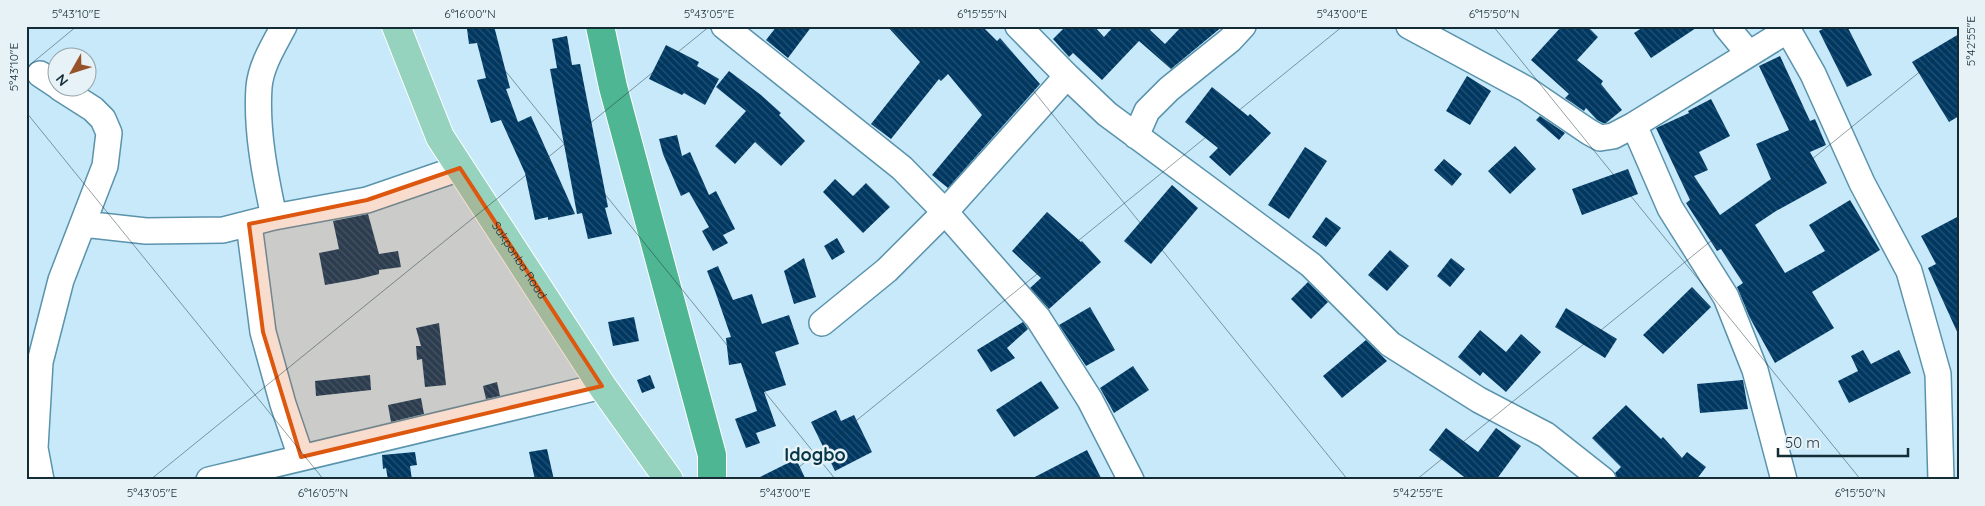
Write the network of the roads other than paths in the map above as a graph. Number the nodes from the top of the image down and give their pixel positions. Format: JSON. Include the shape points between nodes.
{"nodes":[{"id":1,"x":284,"y":26,"type":"edge"},
{"id":2,"x":396,"y":26,"type":"edge"},
{"id":3,"x":600,"y":26,"type":"edge"},
{"id":4,"x":724,"y":26,"type":"edge"},
{"id":5,"x":1018,"y":26,"type":"edge"},
{"id":6,"x":1243,"y":26,"type":"edge"},
{"id":7,"x":1410,"y":26,"type":"edge"},
{"id":8,"x":1726,"y":26,"type":"edge"},
{"id":9,"x":1791,"y":28,"type":"edge"},
{"id":10,"x":1749,"y":54,"type":"junction"},
{"id":11,"x":1067,"y":76,"type":"junction"},
{"id":12,"x":76,"y":98,"type":"edge"},
{"id":13,"x":1634,"y":125,"type":"junction"},
{"id":14,"x":1136,"y":136,"type":"junction"},
{"id":15,"x":460,"y":168,"type":"junction"},
{"id":16,"x":945,"y":212,"type":"junction"},
{"id":17,"x":274,"y":217,"type":"junction"},
{"id":18,"x":83,"y":224,"type":"junction"},
{"id":19,"x":249,"y":224,"type":"junction"},
{"id":20,"x":822,"y":323,"type":"dead end"},
{"id":21,"x":33,"y":362,"type":"edge"},
{"id":22,"x":602,"y":386,"type":"junction"},
{"id":23,"x":301,"y":457,"type":"junction"},
{"id":24,"x":41,"y":480,"type":"edge"},
{"id":25,"x":209,"y":480,"type":"edge"},
{"id":26,"x":668,"y":480,"type":"edge"},
{"id":27,"x":712,"y":480,"type":"edge"},
{"id":28,"x":1131,"y":480,"type":"edge"},
{"id":29,"x":1603,"y":480,"type":"edge"},
{"id":30,"x":1784,"y":480,"type":"edge"},
{"id":31,"x":1941,"y":480,"type":"edge"}],
"edges":[{"from":1,"to":17,"type":"street","via":[[267,58],[259,86],[260,133]]},
{"from":2,"to":15,"type":"main road","name":"Sakponba Road","via":[[440,137]]},
{"from":3,"to":27,"type":"highway","via":[[712,455]]},
{"from":4,"to":16,"type":"street","via":[[902,168]]},
{"from":5,"to":11,"type":"street"},
{"from":6,"to":14,"type":"street","via":[[1152,105]]},
{"from":7,"to":13,"type":"street","via":[[1526,89],[1600,138],[1613,136]]},
{"from":8,"to":10,"type":"street"},
{"from":9,"to":10,"type":"street"},
{"from":9,"to":31,"type":"street","via":[[1862,183],[1909,271],[1938,374]]},
{"from":10,"to":13,"type":"street"},
{"from":11,"to":14,"type":"street"},
{"from":11,"to":16,"type":"street"},
{"from":12,"to":18,"type":"street","via":[[103,119],[109,133],[105,166]]},
{"from":13,"to":30,"type":"street","via":[[1670,208],[1726,297],[1755,370]]},
{"from":14,"to":29,"type":"street","via":[[1311,265],[1390,344],[1479,400],[1546,435]]},
{"from":15,"to":17,"type":"street","via":[[367,200]]},
{"from":15,"to":22,"type":"main road","name":"Sakponba Road"},
{"from":16,"to":20,"type":"street","via":[[887,270]]},
{"from":16,"to":28,"type":"street","via":[[1038,318],[1090,400]]},
{"from":17,"to":19,"type":"street"},
{"from":18,"to":19,"type":"street","via":[[146,231],[223,230]]},
{"from":18,"to":21,"type":"street","via":[[60,280]]},
{"from":19,"to":23,"type":"street","via":[[263,332]]},
{"from":21,"to":24,"type":"street","via":[[35,448]]},
{"from":22,"to":23,"type":"street"},
{"from":22,"to":26,"type":"main road","name":"Sakponba Road"},
{"from":23,"to":25,"type":"street"}]}
